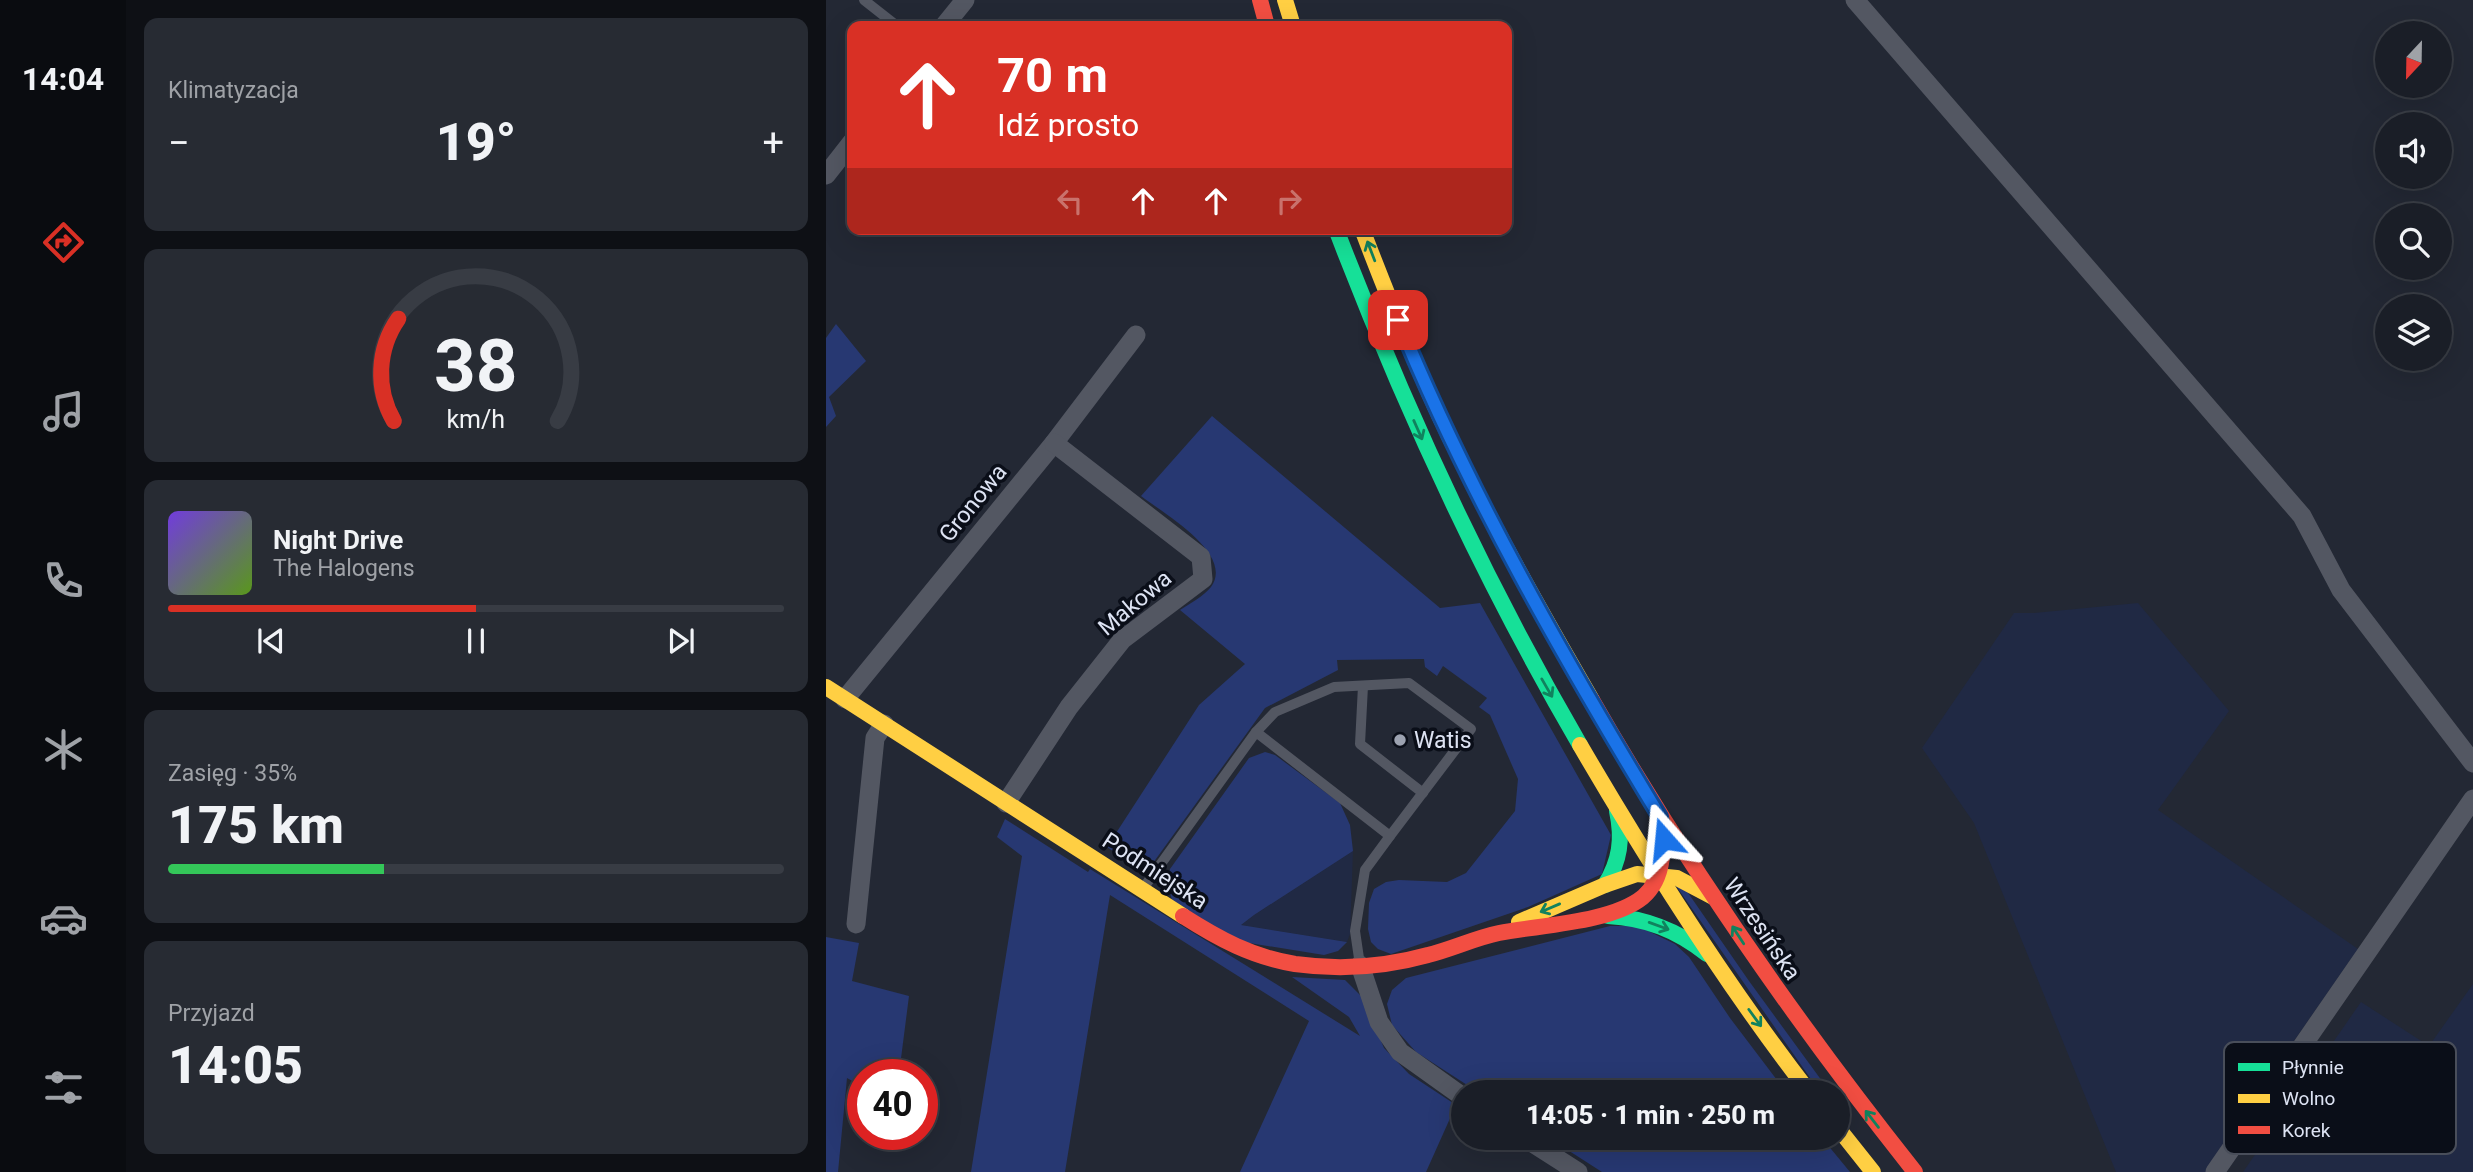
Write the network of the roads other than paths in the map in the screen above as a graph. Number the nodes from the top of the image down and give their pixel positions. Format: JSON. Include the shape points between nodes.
{"nodes":[{"id":1,"x":864,"y":0,"type":"edge"},
{"id":2,"x":965,"y":0,"type":"edge"},
{"id":3,"x":1260,"y":0,"type":"edge"},
{"id":4,"x":1285,"y":0,"type":"edge"},
{"id":5,"x":1855,"y":0,"type":"edge"},
{"id":6,"x":891,"y":21,"type":"edge"},
{"id":7,"x":948,"y":21,"type":"edge"},
{"id":8,"x":1266,"y":21,"type":"edge"},
{"id":9,"x":1291,"y":21,"type":"edge"},
{"id":10,"x":847,"y":148,"type":"edge"},
{"id":11,"x":826,"y":175,"type":"edge"},
{"id":12,"x":1338,"y":235,"type":"edge"},
{"id":13,"x":1364,"y":235,"type":"edge"},
{"id":14,"x":1136,"y":335,"type":"dead end"},
{"id":15,"x":1054,"y":443,"type":"junction"},
{"id":16,"x":1363,"y":686,"type":"junction"},
{"id":17,"x":826,"y":687,"type":"edge"},
{"id":18,"x":845,"y":699,"type":"junction"},
{"id":19,"x":884,"y":724,"type":"junction"},
{"id":20,"x":1256,"y":732,"type":"junction"},
{"id":21,"x":2473,"y":763,"type":"edge"},
{"id":22,"x":1423,"y":793,"type":"junction"},
{"id":23,"x":2473,"y":799,"type":"edge"},
{"id":24,"x":1006,"y":803,"type":"junction"},
{"id":25,"x":1616,"y":806,"type":"junction"},
{"id":26,"x":1660,"y":817,"type":"junction"},
{"id":27,"x":1390,"y":836,"type":"junction"},
{"id":28,"x":1657,"y":874,"type":"junction"},
{"id":29,"x":1605,"y":885,"type":"junction"},
{"id":30,"x":1142,"y":890,"type":"junction"},
{"id":31,"x":1713,"y":897,"type":"junction"},
{"id":32,"x":1592,"y":917,"type":"junction"},
{"id":33,"x":856,"y":924,"type":"dead end"},
{"id":34,"x":1496,"y":934,"type":"junction"},
{"id":35,"x":1716,"y":962,"type":"junction"},
{"id":36,"x":1360,"y":965,"type":"junction"},
{"id":37,"x":2305,"y":1042,"type":"edge"},
{"id":38,"x":1800,"y":1080,"type":"edge"},
{"id":39,"x":1451,"y":1088,"type":"edge"},
{"id":40,"x":1850,"y":1143,"type":"edge"},
{"id":41,"x":1544,"y":1150,"type":"edge"},
{"id":42,"x":2227,"y":1154,"type":"edge"},
{"id":43,"x":1578,"y":1172,"type":"edge"},
{"id":44,"x":1873,"y":1172,"type":"edge"},
{"id":45,"x":1915,"y":1172,"type":"edge"},
{"id":46,"x":2215,"y":1172,"type":"edge"}],
"edges":[{"from":1,"to":6,"type":"lane"},
{"from":2,"to":7,"type":"street"},
{"from":3,"to":8,"type":"main road"},
{"from":4,"to":9,"type":"main road"},
{"from":5,"to":21,"type":"street","via":[[2302,516],[2341,590]]},
{"from":10,"to":11,"type":"street"},
{"from":12,"to":25,"type":"main road","one_way":true,"via":[[1404,398],[1474,552]]},
{"from":26,"to":13,"type":"main road","name":"Wrzesińska","one_way":true,"via":[[1492,522],[1414,360]]},
{"from":14,"to":15,"type":"street","name":"Gronowa"},
{"from":15,"to":18,"type":"street","name":"Gronowa"},
{"from":15,"to":24,"type":"street","name":"Makowa","via":[[1201,556],[1203,579],[1122,640],[1069,707]]},
{"from":16,"to":20,"type":"lane","via":[[1334,687],[1275,712]]},
{"from":16,"to":22,"type":"lane","via":[[1360,744]]},
{"from":16,"to":22,"type":"lane","via":[[1409,683],[1471,729]]},
{"from":17,"to":18,"type":"main road","name":"Podmiejska"},
{"from":18,"to":19,"type":"main road","name":"Podmiejska"},
{"from":19,"to":24,"type":"main road","name":"Podmiejska"},
{"from":19,"to":33,"type":"street","via":[[875,738]]},
{"from":20,"to":27,"type":"lane"},
{"from":20,"to":30,"type":"lane"},
{"from":22,"to":27,"type":"lane"},
{"from":23,"to":37,"type":"street"},
{"from":24,"to":30,"type":"main road","name":"Podmiejska"},
{"from":25,"to":28,"type":"main road"},
{"from":25,"to":29,"type":"main road","via":[[1622,852]]},
{"from":26,"to":28,"type":"main road","name":"Podmiejska","via":[[1664,839]]},
{"from":26,"to":31,"type":"main road","name":"Wrzesińska"},
{"from":27,"to":36,"type":"lane","via":[[1365,870],[1355,931]]},
{"from":28,"to":29,"type":"main road","name":"Podmiejska","via":[[1637,874]]},
{"from":28,"to":31,"type":"main road","name":"Podmiejska","via":[[1688,882]]},
{"from":28,"to":32,"type":"main road","name":"Podmiejska","via":[[1637,902]]},
{"from":28,"to":35,"type":"main road"},
{"from":29,"to":34,"type":"main road","name":"Podmiejska","one_way":true},
{"from":30,"to":36,"type":"main road","name":"Podmiejska","via":[[1251,954],[1313,964]]},
{"from":45,"to":31,"type":"main road","name":"Wrzesińska","one_way":true,"via":[[1821,1053]]},
{"from":32,"to":34,"type":"main road","name":"Podmiejska"},
{"from":32,"to":35,"type":"main road","one_way":true,"via":[[1629,917],[1664,927]]},
{"from":34,"to":36,"type":"main road","name":"Podmiejska","via":[[1422,956]]},
{"from":35,"to":38,"type":"main road","one_way":true},
{"from":36,"to":39,"type":"street","via":[[1379,1022],[1400,1052]]},
{"from":40,"to":44,"type":"main road"},
{"from":41,"to":43,"type":"street"},
{"from":42,"to":46,"type":"street"}]}
